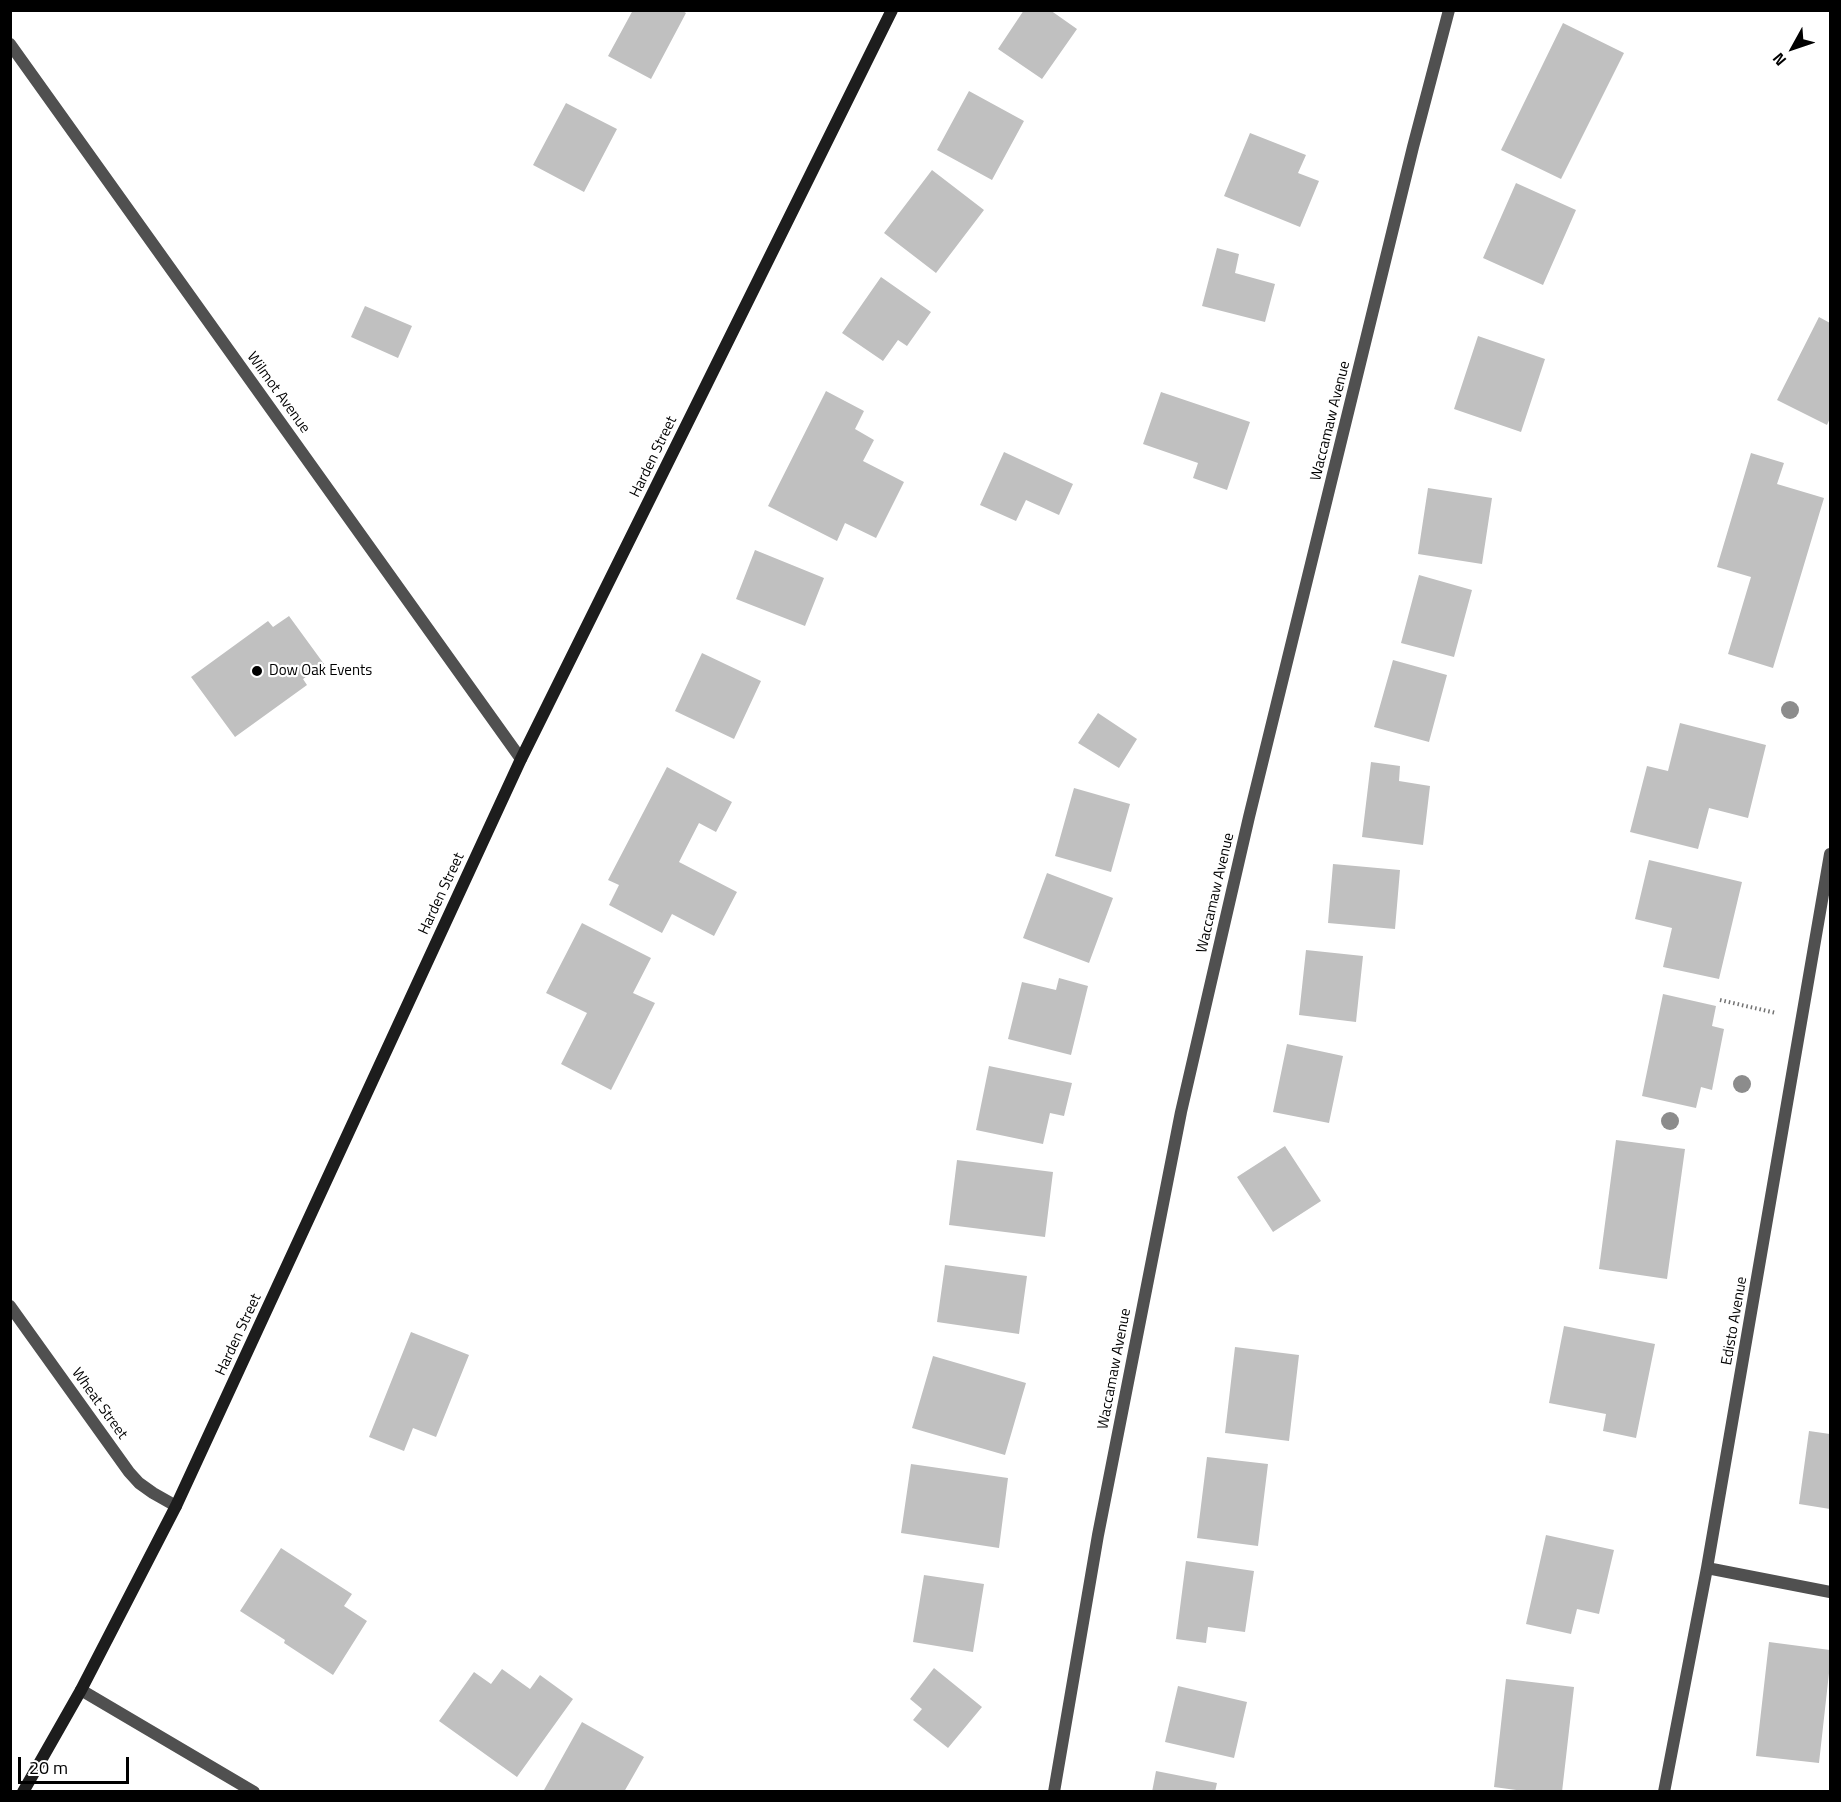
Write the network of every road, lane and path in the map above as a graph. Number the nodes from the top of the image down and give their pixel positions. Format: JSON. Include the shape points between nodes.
{"nodes":[{"id":1,"x":892,"y":10,"type":"edge"},
{"id":2,"x":1449,"y":10,"type":"edge"},
{"id":3,"x":10,"y":44,"type":"edge"},
{"id":4,"x":521,"y":759,"type":"junction"},
{"id":5,"x":1830,"y":854,"type":"edge"},
{"id":6,"x":1720,"y":1000,"type":"dead end"},
{"id":7,"x":1776,"y":1013,"type":"dead end"},
{"id":8,"x":10,"y":1306,"type":"edge"},
{"id":9,"x":176,"y":1506,"type":"junction"},
{"id":10,"x":1707,"y":1568,"type":"junction"},
{"id":11,"x":1830,"y":1592,"type":"edge"},
{"id":12,"x":81,"y":1690,"type":"junction"},
{"id":13,"x":22,"y":1791,"type":"edge"},
{"id":14,"x":254,"y":1791,"type":"edge"},
{"id":15,"x":1054,"y":1791,"type":"edge"},
{"id":16,"x":1664,"y":1791,"type":"edge"}],
"edges":[{"from":1,"to":4,"type":"main road","name":"Harden Street"},
{"from":2,"to":15,"type":"street","name":"Waccamaw Avenue","via":[[1252,806],[1181,1112],[1098,1535]]},
{"from":3,"to":4,"type":"street","name":"Wilmot Avenue"},
{"from":4,"to":9,"type":"main road","name":"Harden Street"},
{"from":5,"to":10,"type":"street","name":"Edisto Avenue"},
{"from":6,"to":7,"type":"path"},
{"from":8,"to":9,"type":"street","name":"Wheat Street","via":[[129,1472],[139,1483]]},
{"from":9,"to":12,"type":"main road","name":"Harden Street"},
{"from":10,"to":11,"type":"street"},
{"from":10,"to":16,"type":"street","name":"Edisto Avenue"},
{"from":12,"to":13,"type":"main road","name":"Harden Street"},
{"from":12,"to":14,"type":"street"}]}
